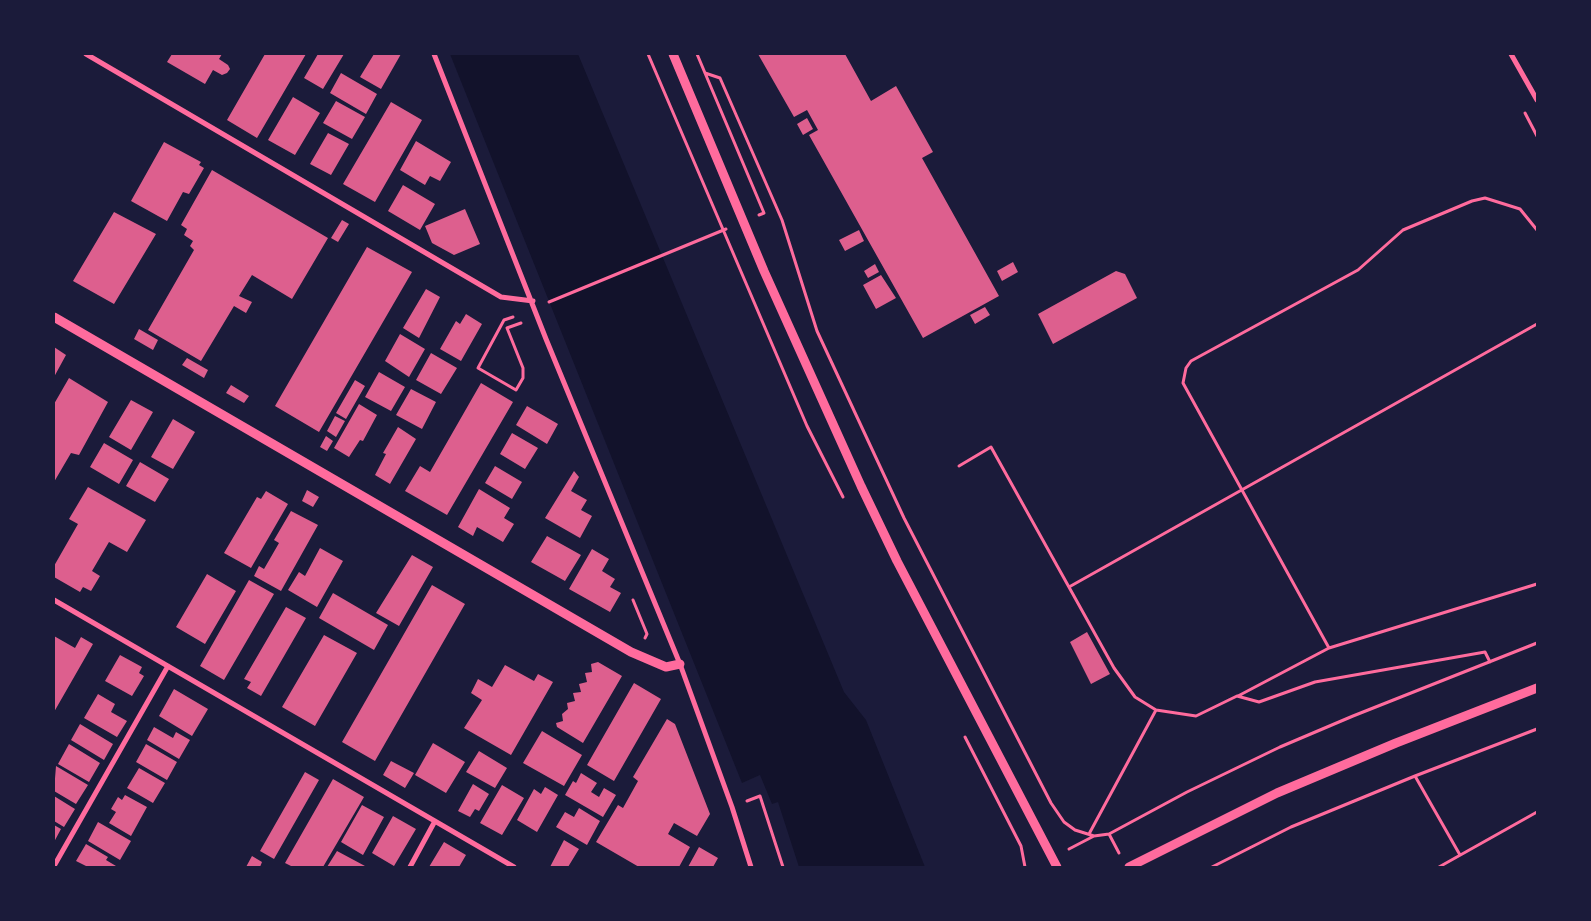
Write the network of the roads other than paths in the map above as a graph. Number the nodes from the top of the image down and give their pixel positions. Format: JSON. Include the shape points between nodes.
{"nodes":[{"id":1,"x":86,"y":54,"type":"edge"},
{"id":2,"x":434,"y":54,"type":"edge"},
{"id":3,"x":673,"y":54,"type":"edge"},
{"id":4,"x":1511,"y":54,"type":"edge"},
{"id":5,"x":1537,"y":100,"type":"edge"},
{"id":6,"x":533,"y":301,"type":"junction"},
{"id":7,"x":54,"y":317,"type":"edge"},
{"id":8,"x":54,"y":600,"type":"edge"},
{"id":9,"x":680,"y":664,"type":"junction"},
{"id":10,"x":168,"y":666,"type":"junction"},
{"id":11,"x":1537,"y":688,"type":"edge"},
{"id":12,"x":435,"y":821,"type":"junction"},
{"id":13,"x":54,"y":866,"type":"edge"},
{"id":14,"x":410,"y":867,"type":"edge"},
{"id":15,"x":514,"y":867,"type":"edge"},
{"id":16,"x":751,"y":867,"type":"edge"},
{"id":17,"x":1057,"y":867,"type":"edge"},
{"id":18,"x":1129,"y":867,"type":"edge"}],
"edges":[{"from":1,"to":6,"type":"street","via":[[501,297]]},
{"from":2,"to":6,"type":"street"},
{"from":3,"to":17,"type":"street","via":[[764,271],[861,486]]},
{"from":4,"to":5,"type":"street"},
{"from":6,"to":9,"type":"street"},
{"from":7,"to":9,"type":"street","via":[[630,652],[666,667]]},
{"from":8,"to":10,"type":"street"},
{"from":9,"to":16,"type":"street"},
{"from":10,"to":12,"type":"street"},
{"from":10,"to":13,"type":"street"},
{"from":11,"to":18,"type":"street","via":[[1277,793]]},
{"from":12,"to":14,"type":"street"},
{"from":12,"to":15,"type":"street"}]}
